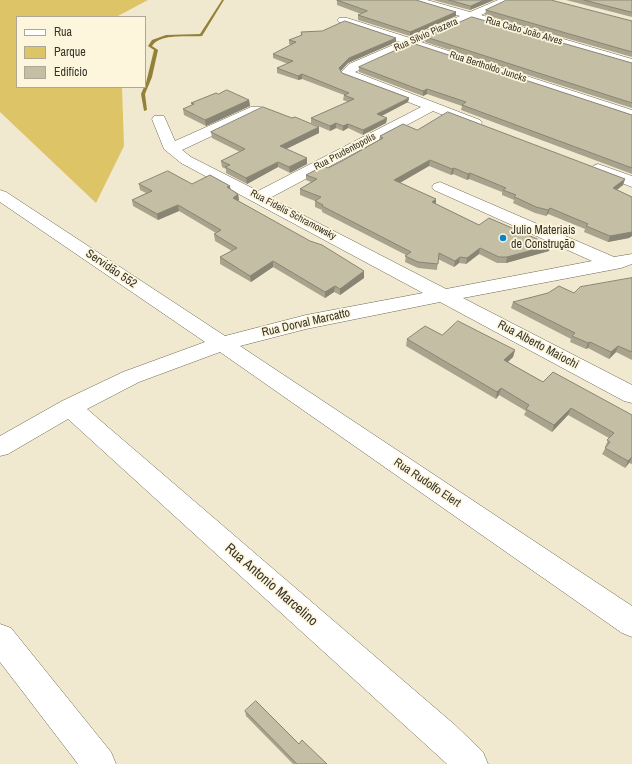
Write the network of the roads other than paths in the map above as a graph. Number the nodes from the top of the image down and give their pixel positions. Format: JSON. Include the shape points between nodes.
{"nodes":[{"id":1,"x":416,"y":0,"type":"edge"},
{"id":2,"x":507,"y":0,"type":"edge"},
{"id":3,"x":470,"y":16,"type":"junction"},
{"id":4,"x":344,"y":20,"type":"edge"},
{"id":5,"x":411,"y":42,"type":"junction"},
{"id":6,"x":632,"y":63,"type":"edge"},
{"id":7,"x":431,"y":107,"type":"junction"},
{"id":8,"x":256,"y":110,"type":"edge"},
{"id":9,"x":632,"y":115,"type":"edge"},
{"id":10,"x":159,"y":119,"type":"dead end"},
{"id":11,"x":490,"y":129,"type":"edge"},
{"id":12,"x":171,"y":149,"type":"junction"},
{"id":13,"x":587,"y":165,"type":"edge"},
{"id":14,"x":632,"y":182,"type":"edge"},
{"id":15,"x":440,"y":187,"type":"dead end"},
{"id":16,"x":0,"y":195,"type":"edge"},
{"id":17,"x":259,"y":197,"type":"junction"},
{"id":18,"x":632,"y":259,"type":"edge"},
{"id":19,"x":612,"y":263,"type":"junction"},
{"id":20,"x":632,"y":272,"type":"edge"},
{"id":21,"x":443,"y":295,"type":"junction"},
{"id":22,"x":222,"y":344,"type":"junction"},
{"id":23,"x":632,"y":395,"type":"edge"},
{"id":24,"x":70,"y":407,"type":"junction"},
{"id":25,"x":0,"y":447,"type":"edge"},
{"id":26,"x":632,"y":623,"type":"edge"},
{"id":27,"x":0,"y":638,"type":"edge"},
{"id":28,"x":99,"y":764,"type":"edge"},
{"id":29,"x":471,"y":764,"type":"edge"}],
"edges":[{"from":1,"to":3,"type":"street","name":"Rua Cabo João Alves"},
{"from":2,"to":3,"type":"street","name":"Rua Silvio Piazera"},
{"from":3,"to":5,"type":"street","name":"Rua Silvio Piazera"},
{"from":3,"to":6,"type":"street","name":"Rua Cabo João Alves"},
{"from":4,"to":5,"type":"street","name":"Rua Bertholdo Juncks"},
{"from":5,"to":7,"type":"street","name":"Rua Silvio Piazera","via":[[346,73]]},
{"from":5,"to":9,"type":"street","name":"Rua Bertholdo Juncks"},
{"from":7,"to":11,"type":"street"},
{"from":7,"to":17,"type":"street","name":"Rua Prudentopolis"},
{"from":8,"to":12,"type":"street"},
{"from":10,"to":12,"type":"street"},
{"from":12,"to":17,"type":"street","name":"Rua Fidelis Schramowsky","via":[[186,160]]},
{"from":13,"to":14,"type":"street"},
{"from":15,"to":19,"type":"street"},
{"from":16,"to":22,"type":"street","name":"Servidão 552"},
{"from":17,"to":21,"type":"street","name":"Rua Fidelis Schramowsky"},
{"from":18,"to":19,"type":"street","name":"Rua Dorval Marcatto"},
{"from":19,"to":20,"type":"street"},
{"from":19,"to":21,"type":"street","name":"Rua Dorval Marcatto"},
{"from":21,"to":22,"type":"street","name":"Rua Dorval Marcatto","via":[[306,322]]},
{"from":21,"to":23,"type":"street","name":"Rua Alberto Maiochi"},
{"from":22,"to":24,"type":"street","name":"Rua Dorval Marcatto","via":[[131,377]]},
{"from":22,"to":26,"type":"street","name":"Rua Rudolfo Elert"},
{"from":24,"to":25,"type":"street","name":"Rua Dorval Marcatto"},
{"from":24,"to":29,"type":"street","name":"Rua Antonio Marcelino"},
{"from":27,"to":28,"type":"street"}]}
